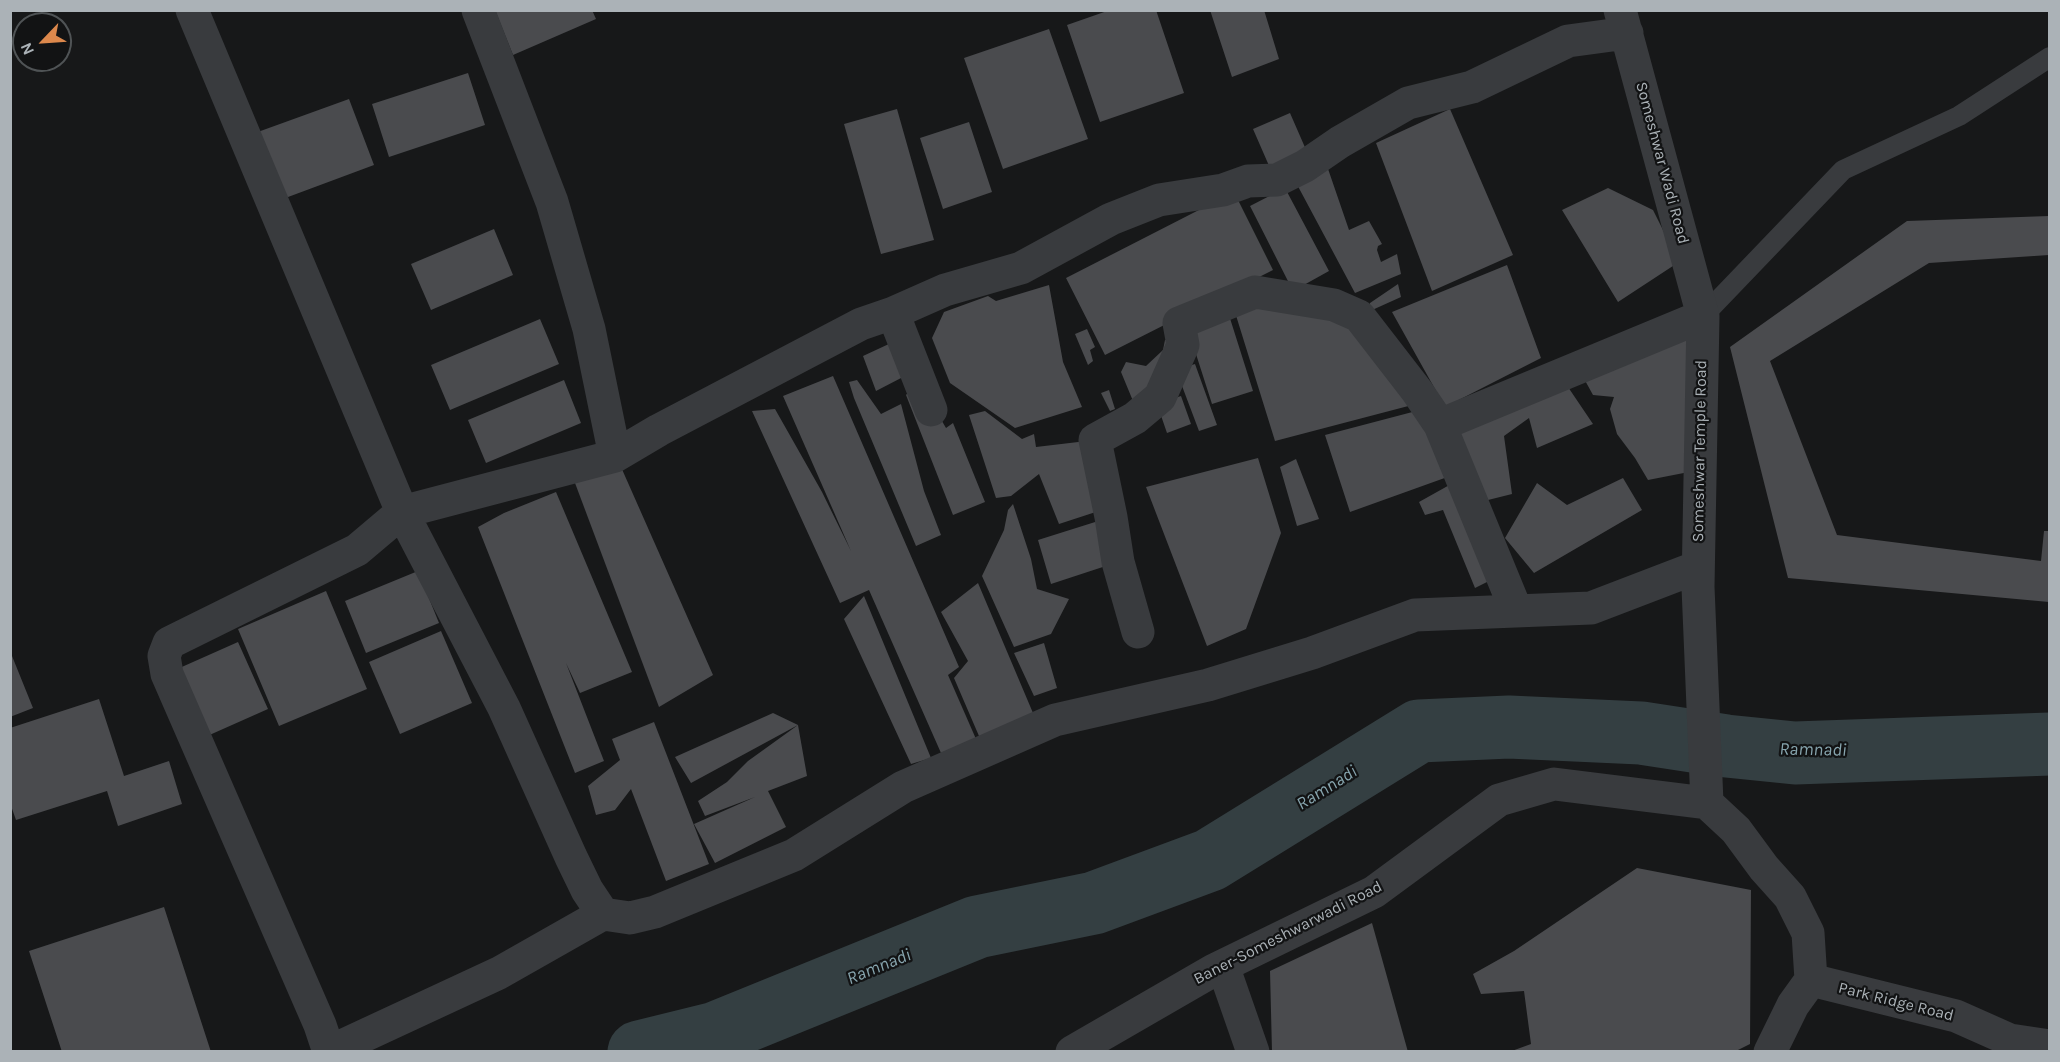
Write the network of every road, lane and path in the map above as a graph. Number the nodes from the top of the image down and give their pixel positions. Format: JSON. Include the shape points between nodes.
{"nodes":[{"id":1,"x":192,"y":10,"type":"edge"},
{"id":2,"x":478,"y":10,"type":"edge"},
{"id":3,"x":1623,"y":22,"type":"edge"},
{"id":4,"x":2049,"y":57,"type":"edge"},
{"id":5,"x":893,"y":313,"type":"junction"},
{"id":6,"x":1703,"y":316,"type":"junction"},
{"id":7,"x":931,"y":410,"type":"dead end"},
{"id":8,"x":1440,"y":425,"type":"junction"},
{"id":9,"x":615,"y":456,"type":"junction"},
{"id":10,"x":402,"y":512,"type":"junction"},
{"id":11,"x":1698,"y":577,"type":"junction"},
{"id":12,"x":1516,"y":610,"type":"junction"},
{"id":13,"x":1138,"y":632,"type":"dead end"},
{"id":14,"x":1707,"y":803,"type":"junction"},
{"id":15,"x":603,"y":914,"type":"junction"},
{"id":16,"x":1223,"y":966,"type":"junction"},
{"id":17,"x":1811,"y":980,"type":"junction"},
{"id":18,"x":2049,"y":1046,"type":"edge"},
{"id":19,"x":329,"y":1052,"type":"edge"},
{"id":20,"x":1072,"y":1052,"type":"edge"},
{"id":21,"x":1253,"y":1052,"type":"edge"},
{"id":22,"x":1770,"y":1052,"type":"edge"}],
"edges":[{"from":1,"to":10,"type":"street"},
{"from":2,"to":9,"type":"street","via":[[552,202],[589,329]]},
{"from":3,"to":5,"type":"street","via":[[1568,41],[1472,87],[1408,103],[1277,180],[1248,181],[1223,190],[1159,200],[1111,219],[1022,268],[945,290]]},
{"from":3,"to":6,"type":"street","name":"Someshwar Wadi Road"},
{"from":4,"to":6,"type":"lane","via":[[1959,116],[1843,170]]},
{"from":5,"to":7,"type":"street"},
{"from":5,"to":9,"type":"street","via":[[861,324]]},
{"from":6,"to":8,"type":"street"},
{"from":6,"to":11,"type":"street","name":"Someshwar Temple Road"},
{"from":8,"to":12,"type":"street"},
{"from":8,"to":13,"type":"street","via":[[1359,316],[1334,305],[1255,291],[1179,323],[1183,345],[1160,397],[1135,418],[1095,440],[1118,562]]},
{"from":9,"to":10,"type":"street"},
{"from":10,"to":15,"type":"street","via":[[504,708],[570,857]]},
{"from":10,"to":19,"type":"street","via":[[357,550],[169,643],[164,656],[167,674]]},
{"from":11,"to":12,"type":"street","via":[[1591,608]]},
{"from":11,"to":14,"type":"street","name":"Someshwar Temple Road"},
{"from":12,"to":15,"type":"street","via":[[1415,615],[1312,653],[1208,685],[1055,720],[903,787],[794,855],[655,912],[630,918]]},
{"from":14,"to":16,"type":"street","name":"Baner-Someshwarwadi Road","via":[[1554,784],[1499,800],[1374,892]]},
{"from":14,"to":17,"type":"street","via":[[1736,830],[1790,897],[1808,933]]},
{"from":15,"to":19,"type":"street","via":[[499,973]]},
{"from":16,"to":20,"type":"street","name":"Baner-Someshwarwadi Road"},
{"from":16,"to":21,"type":"street"},
{"from":17,"to":18,"type":"street","name":"Park Ridge Road","via":[[1956,1016],[2010,1040]]},
{"from":17,"to":22,"type":"street","via":[[1793,1005]]}]}
